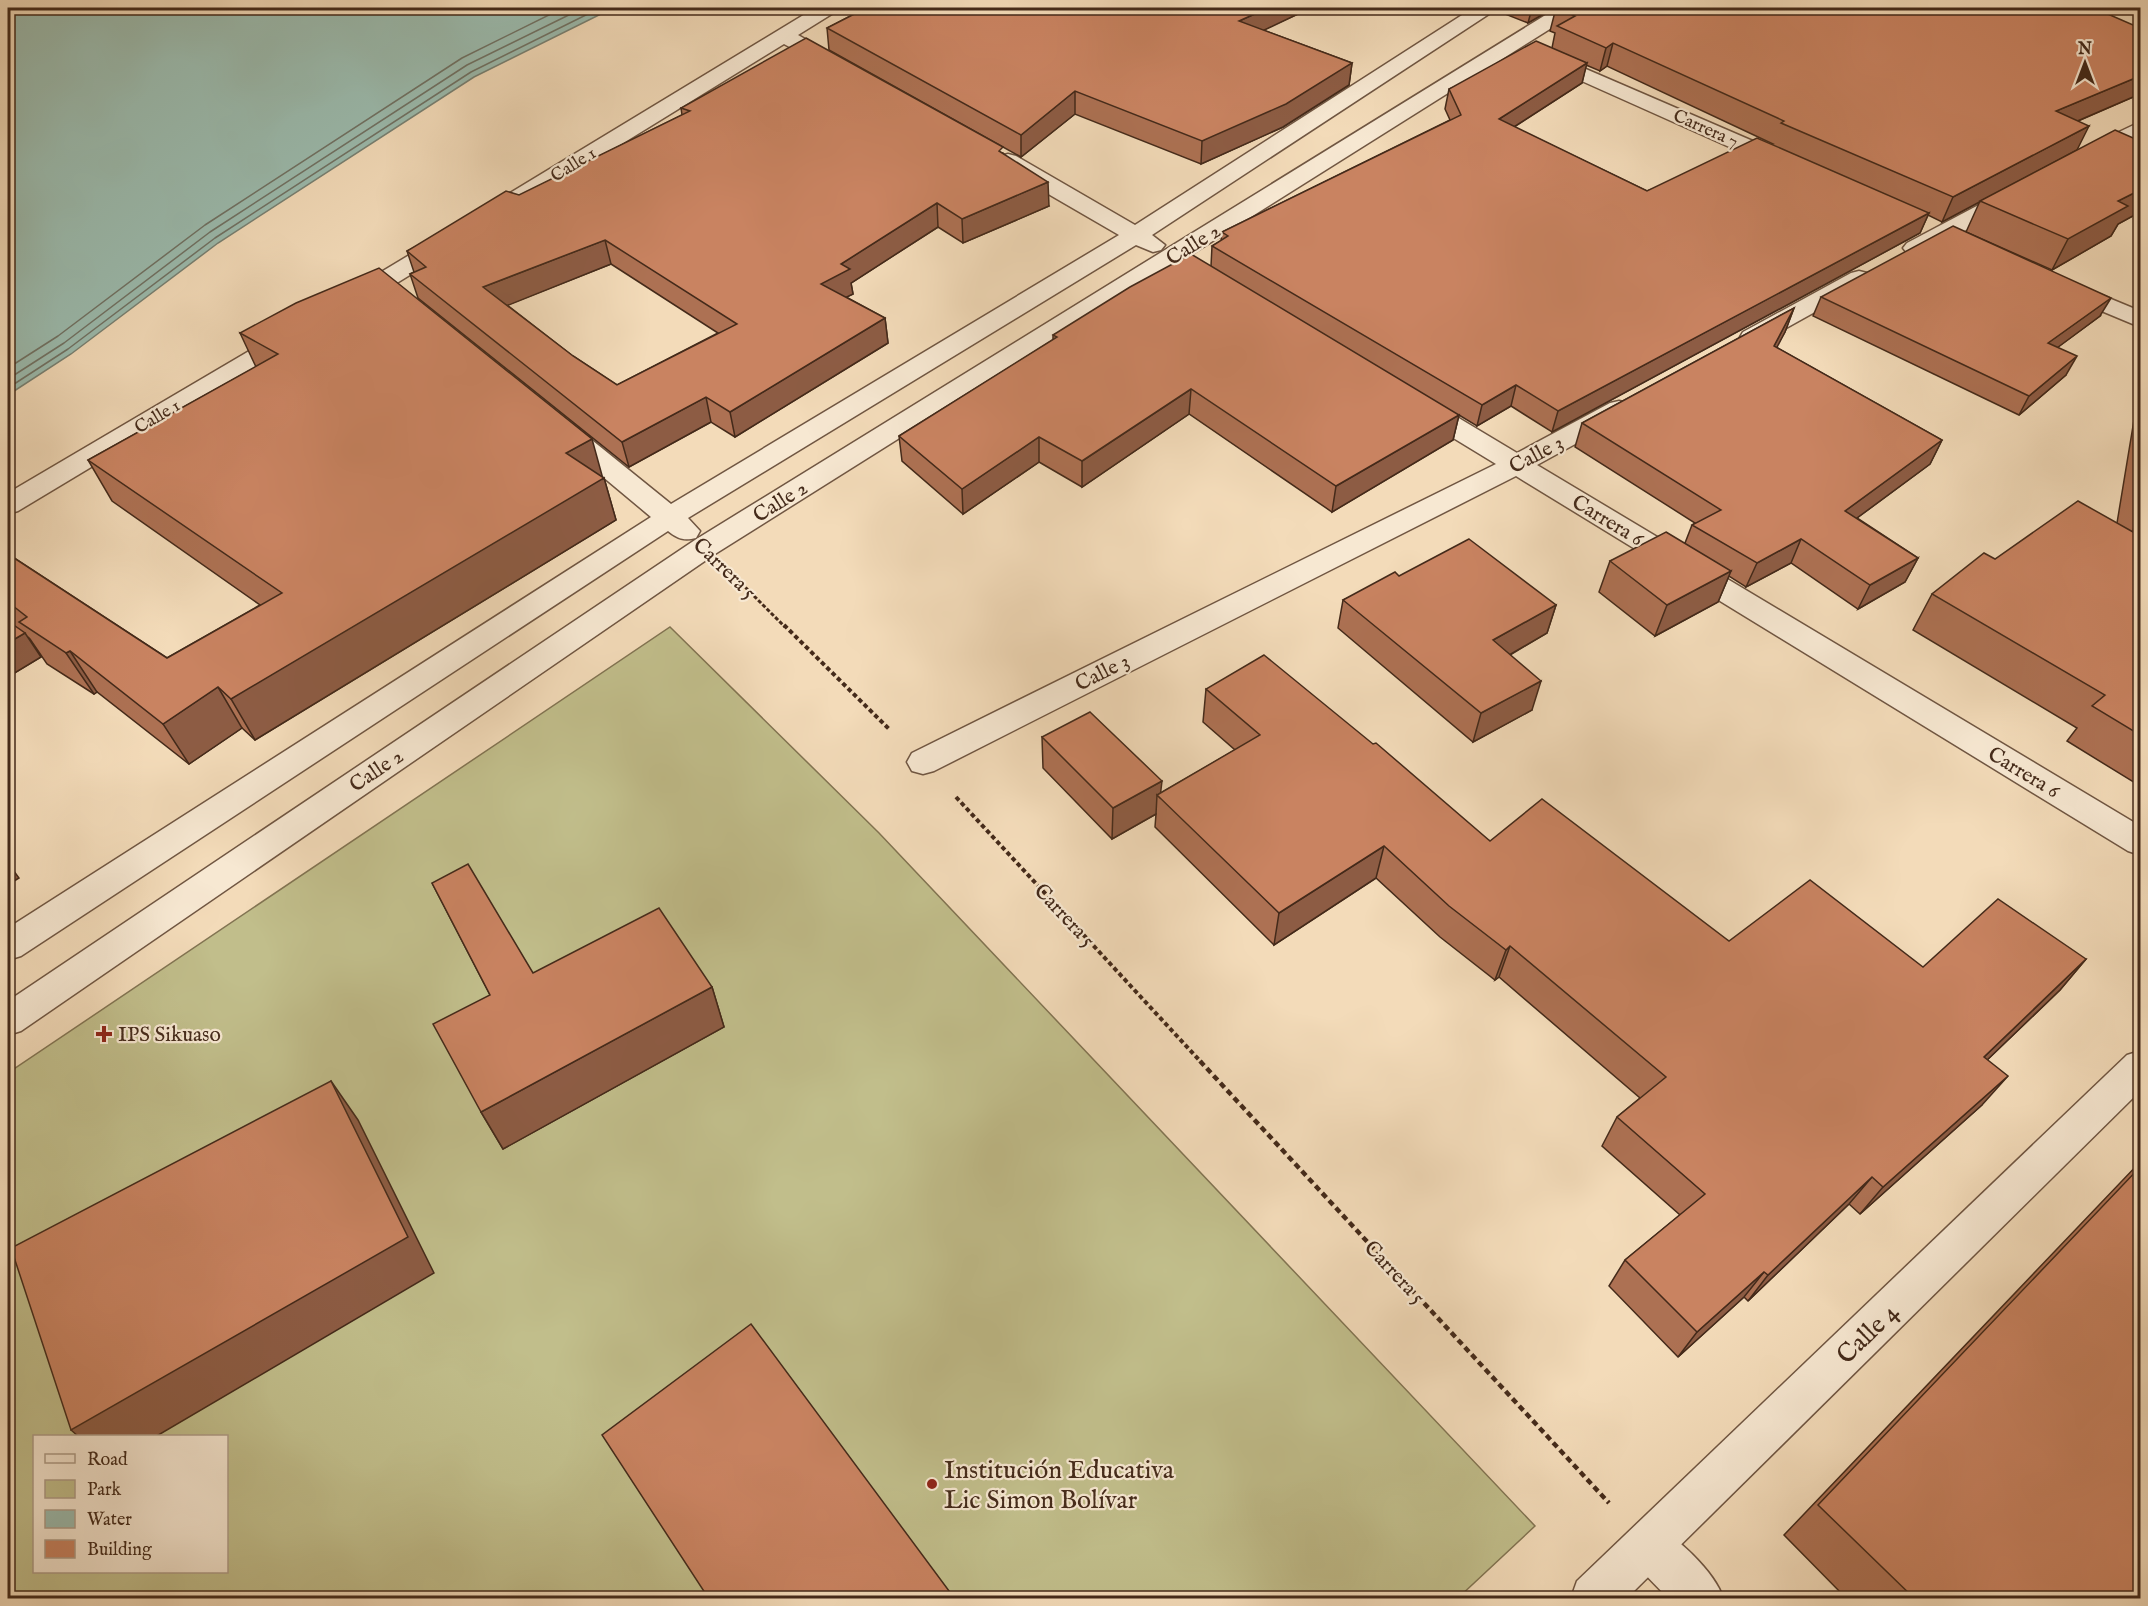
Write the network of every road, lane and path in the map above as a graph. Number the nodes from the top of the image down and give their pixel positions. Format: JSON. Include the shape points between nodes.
{"nodes":[{"id":1,"x":828,"y":8,"type":"edge"},
{"id":2,"x":1570,"y":8,"type":"edge"},
{"id":3,"x":1481,"y":24,"type":"edge"},
{"id":4,"x":783,"y":34,"type":"junction"},
{"id":5,"x":856,"y":76,"type":"edge"},
{"id":6,"x":2140,"y":128,"type":"edge"},
{"id":7,"x":992,"y":152,"type":"edge"},
{"id":8,"x":2067,"y":167,"type":"edge"},
{"id":9,"x":1803,"y":171,"type":"edge"},
{"id":10,"x":2036,"y":183,"type":"edge"},
{"id":11,"x":1137,"y":234,"type":"junction"},
{"id":12,"x":1183,"y":263,"type":"junction"},
{"id":13,"x":2046,"y":279,"type":"edge"},
{"id":14,"x":331,"y":313,"type":"edge"},
{"id":15,"x":2140,"y":320,"type":"edge"},
{"id":16,"x":310,"y":325,"type":"edge"},
{"id":17,"x":1734,"y":346,"type":"edge"},
{"id":18,"x":1395,"y":392,"type":"edge"},
{"id":19,"x":1641,"y":397,"type":"edge"},
{"id":20,"x":539,"y":411,"type":"edge"},
{"id":21,"x":1516,"y":465,"type":"junction"},
{"id":22,"x":8,"y":505,"type":"edge"},
{"id":23,"x":670,"y":517,"type":"junction"},
{"id":24,"x":705,"y":547,"type":"junction"},
{"id":25,"x":923,"y":762,"type":"junction"},
{"id":26,"x":2140,"y":842,"type":"edge"},
{"id":27,"x":8,"y":946,"type":"edge"},
{"id":28,"x":8,"y":1020,"type":"edge"},
{"id":29,"x":2140,"y":1067,"type":"edge"},
{"id":30,"x":1648,"y":1545,"type":"junction"},
{"id":31,"x":1594,"y":1599,"type":"edge"},
{"id":32,"x":1700,"y":1599,"type":"edge"}],
"edges":[{"from":1,"to":4,"type":"street","name":"Calle 1"},
{"from":2,"to":3,"type":"street","name":"Calle 2"},
{"from":3,"to":9,"type":"street","name":"Carrera 7"},
{"from":3,"to":11,"type":"street","name":"Calle 2"},
{"from":3,"to":12,"type":"street","name":"Calle 2"},
{"from":4,"to":5,"type":"street"},
{"from":4,"to":14,"type":"street","name":"Calle 1","via":[[477,224],[391,290]]},
{"from":6,"to":8,"type":"street"},
{"from":7,"to":11,"type":"street"},
{"from":10,"to":17,"type":"street"},
{"from":11,"to":12,"type":"street"},
{"from":11,"to":23,"type":"street","name":"Calle 2"},
{"from":12,"to":24,"type":"street","name":"Calle 2"},
{"from":13,"to":15,"type":"street"},
{"from":16,"to":22,"type":"street","name":"Calle 1"},
{"from":18,"to":21,"type":"street","name":"Carrera 6"},
{"from":19,"to":21,"type":"street","name":"Calle 3"},
{"from":20,"to":23,"type":"street","name":"Carrera 5"},
{"from":21,"to":25,"type":"street","name":"Calle 3"},
{"from":21,"to":26,"type":"street","name":"Carrera 6"},
{"from":23,"to":24,"type":"street","name":"Carrera 5"},
{"from":23,"to":27,"type":"street","name":"Calle 2"},
{"from":24,"to":25,"type":"path","name":"Carrera 5"},
{"from":24,"to":28,"type":"street","name":"Calle 2"},
{"from":25,"to":30,"type":"path","name":"Carrera 5"},
{"from":29,"to":30,"type":"street","name":"Calle 4"},
{"from":30,"to":31,"type":"street","name":"Calle 4"},
{"from":30,"to":32,"type":"street"}]}
